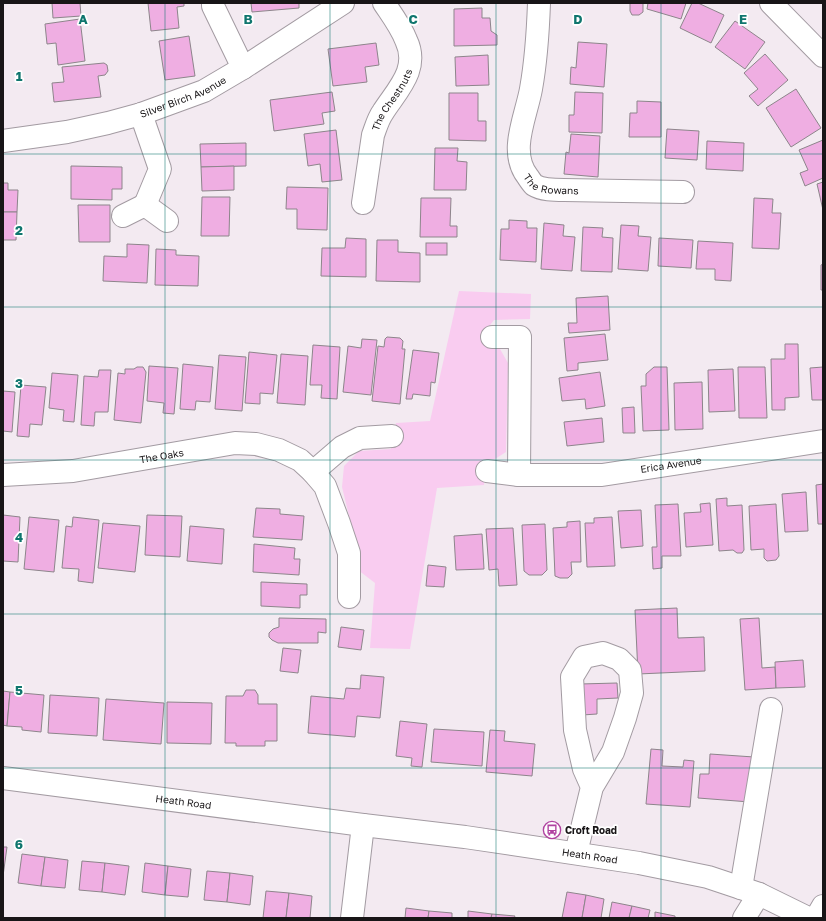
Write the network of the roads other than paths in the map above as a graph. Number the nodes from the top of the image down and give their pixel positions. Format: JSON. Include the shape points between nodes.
{"nodes":[{"id":1,"x":213,"y":3,"type":"edge"},
{"id":2,"x":342,"y":3,"type":"edge"},
{"id":3,"x":384,"y":3,"type":"edge"},
{"id":4,"x":539,"y":3,"type":"edge"},
{"id":5,"x":771,"y":3,"type":"edge"},
{"id":6,"x":823,"y":56,"type":"edge"},
{"id":7,"x":243,"y":68,"type":"junction"},
{"id":8,"x":141,"y":114,"type":"junction"},
{"id":9,"x":3,"y":141,"type":"edge"},
{"id":10,"x":683,"y":192,"type":"dead end"},
{"id":11,"x":363,"y":203,"type":"dead end"},
{"id":12,"x":145,"y":205,"type":"junction"},
{"id":13,"x":123,"y":216,"type":"dead end"},
{"id":14,"x":167,"y":220,"type":"dead end"},
{"id":15,"x":492,"y":337,"type":"dead end"},
{"id":16,"x":392,"y":436,"type":"dead end"},
{"id":17,"x":823,"y":441,"type":"edge"},
{"id":18,"x":487,"y":471,"type":"dead end"},
{"id":19,"x":313,"y":472,"type":"junction"},
{"id":20,"x":3,"y":475,"type":"edge"},
{"id":21,"x":519,"y":475,"type":"junction"},
{"id":22,"x":349,"y":597,"type":"dead end"},
{"id":23,"x":771,"y":709,"type":"dead end"},
{"id":24,"x":3,"y":778,"type":"edge"},
{"id":25,"x":592,"y":787,"type":"junction"},
{"id":26,"x":363,"y":825,"type":"junction"},
{"id":27,"x":576,"y":853,"type":"junction"},
{"id":28,"x":750,"y":891,"type":"junction"},
{"id":29,"x":823,"y":906,"type":"edge"},
{"id":30,"x":352,"y":918,"type":"edge"},
{"id":31,"x":744,"y":918,"type":"edge"},
{"id":32,"x":808,"y":918,"type":"edge"},
{"id":33,"x":816,"y":918,"type":"edge"}],
"edges":[{"from":1,"to":7,"type":"street"},
{"from":2,"to":7,"type":"street","name":"Silver Birch Avenue"},
{"from":3,"to":11,"type":"street","name":"The Chestnuts","via":[[407,41],[410,68],[376,124]]},
{"from":4,"to":10,"type":"street","name":"The Rowans","via":[[531,88],[520,137],[519,157],[526,176],[533,184],[546,189]]},
{"from":5,"to":6,"type":"street"},
{"from":7,"to":8,"type":"street","name":"Silver Birch Avenue","via":[[204,91]]},
{"from":8,"to":9,"type":"street","name":"Silver Birch Avenue","via":[[66,132]]},
{"from":8,"to":12,"type":"street","via":[[160,169]]},
{"from":12,"to":13,"type":"street"},
{"from":12,"to":14,"type":"street"},
{"from":15,"to":21,"type":"street","via":[[520,337]]},
{"from":16,"to":19,"type":"street","via":[[360,438],[342,447]]},
{"from":17,"to":21,"type":"street","name":"Erica Avenue","via":[[602,475]]},
{"from":18,"to":21,"type":"street","name":"Erica Avenue"},
{"from":19,"to":20,"type":"street","name":"The Oaks","via":[[300,460],[279,450],[256,444],[236,443],[74,471]]},
{"from":19,"to":22,"type":"street","name":"The Oaks","via":[[325,486],[349,553]]},
{"from":23,"to":28,"type":"street"},
{"from":24,"to":26,"type":"street","name":"Heath Road"},
{"from":25,"to":25,"type":"street","via":[[584,769],[575,730],[572,677],[584,657],[602,653],[619,659],[630,670],[632,692],[626,718],[613,752]]},
{"from":25,"to":27,"type":"street"},
{"from":26,"to":27,"type":"street","name":"Heath Road"},
{"from":26,"to":30,"type":"street"},
{"from":27,"to":28,"type":"street","name":"Heath Road","via":[[708,877]]},
{"from":28,"to":31,"type":"street"},
{"from":28,"to":32,"type":"street","name":"Heath Road"},
{"from":29,"to":33,"type":"street"}]}
